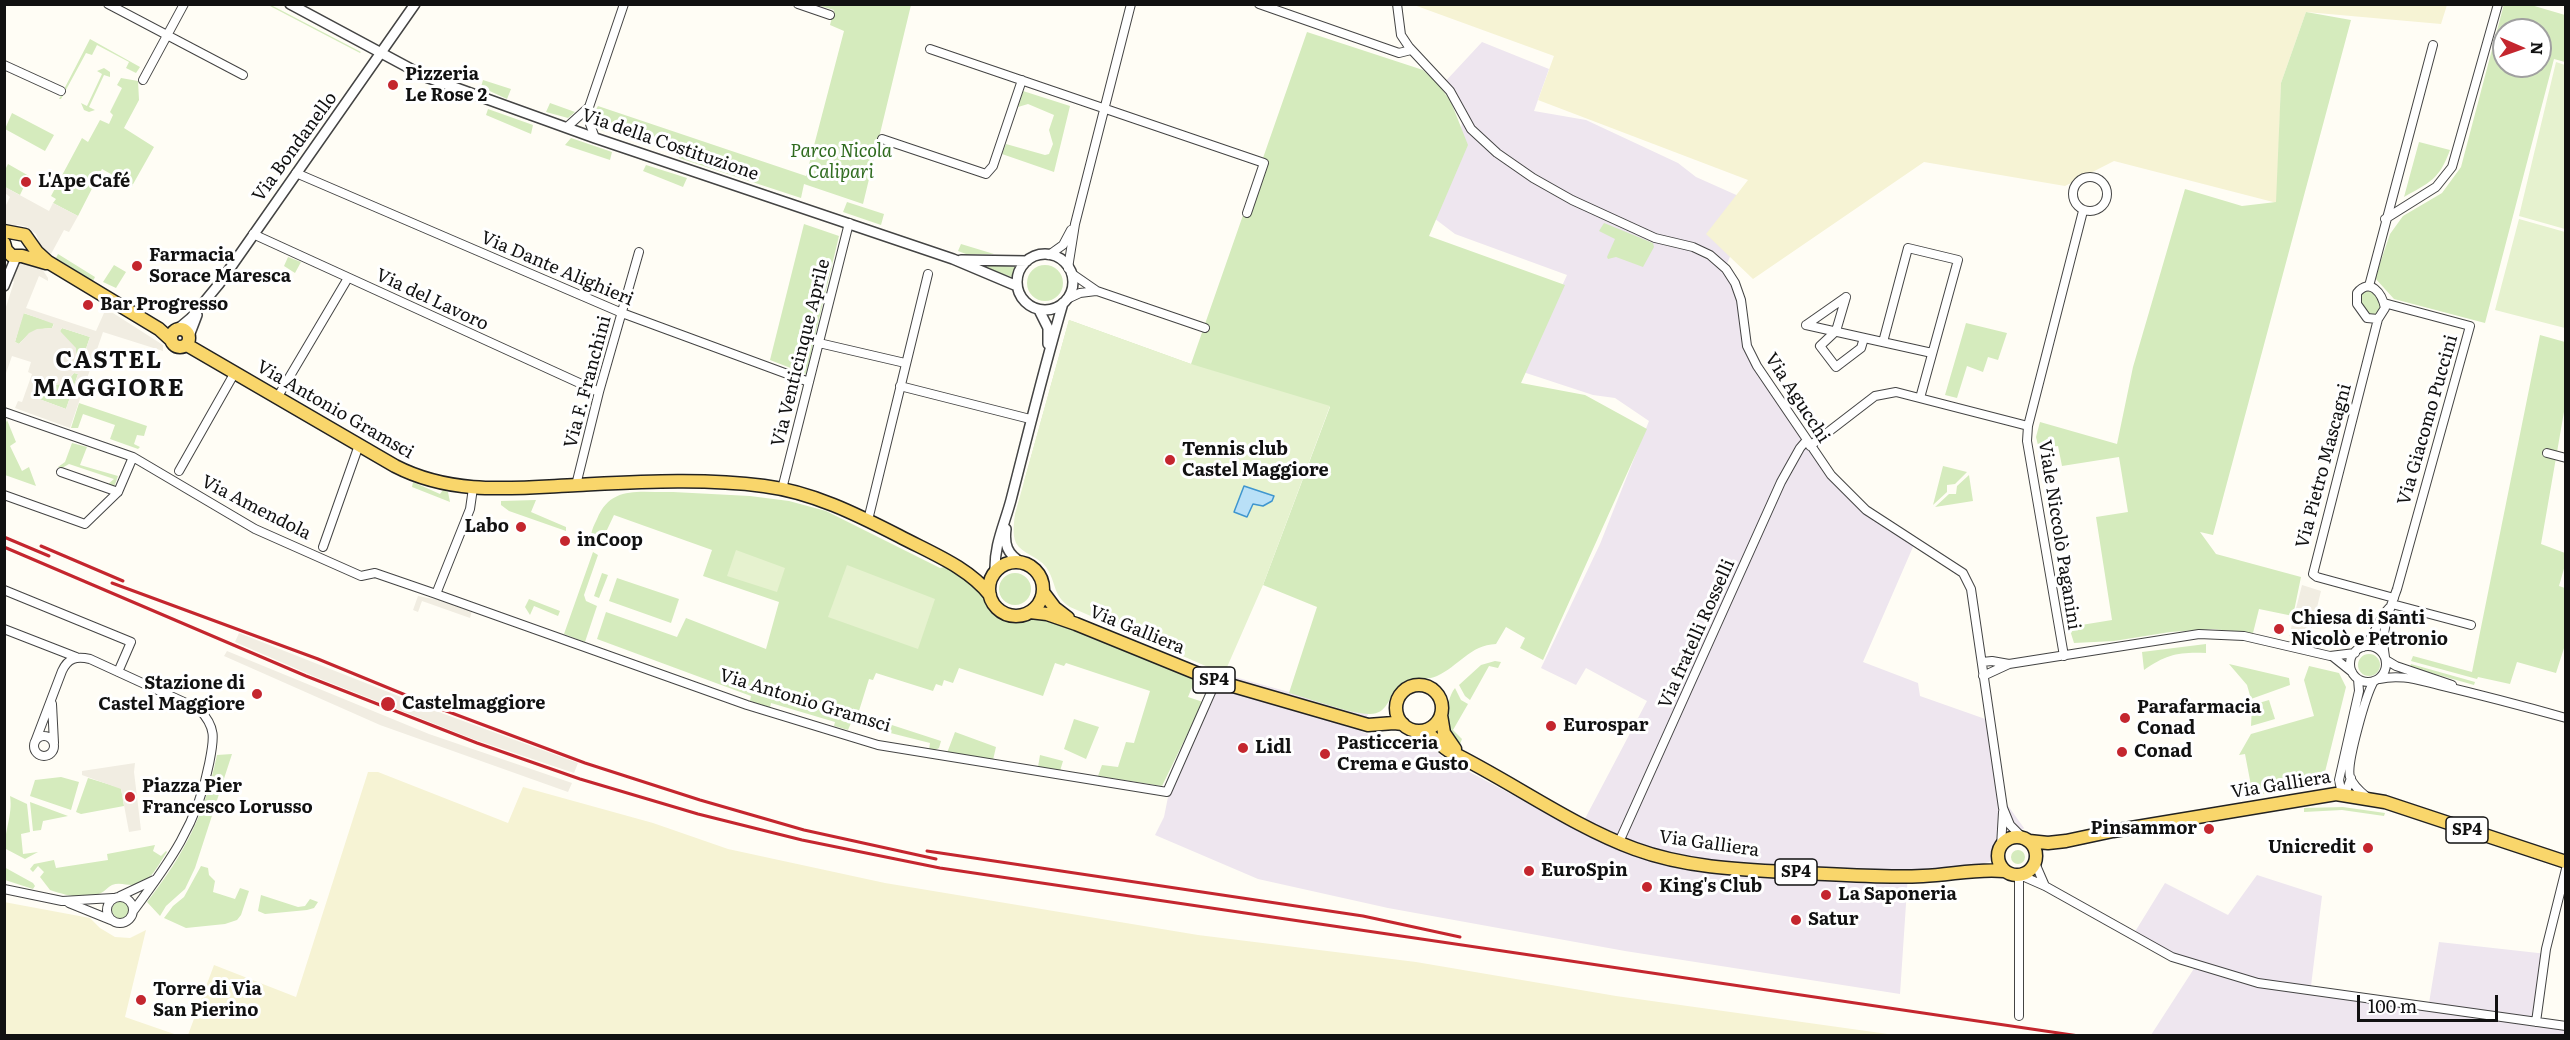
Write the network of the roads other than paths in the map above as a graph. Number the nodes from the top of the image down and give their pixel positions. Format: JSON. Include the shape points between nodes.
{"nodes":[{"id":1,"x":108,"y":4,"type":"edge"},
{"id":2,"x":184,"y":4,"type":"edge"},
{"id":3,"x":290,"y":4,"type":"edge"},
{"id":4,"x":415,"y":4,"type":"edge"},
{"id":5,"x":624,"y":4,"type":"edge"},
{"id":6,"x":798,"y":4,"type":"edge"},
{"id":7,"x":1131,"y":4,"type":"edge"},
{"id":8,"x":1259,"y":4,"type":"edge"},
{"id":9,"x":1397,"y":4,"type":"edge"},
{"id":10,"x":2498,"y":4,"type":"edge"},
{"id":11,"x":1277,"y":8,"type":"edge"},
{"id":12,"x":830,"y":15,"type":"dead end"},
{"id":13,"x":168,"y":36,"type":"junction"},
{"id":14,"x":2433,"y":45,"type":"dead end"},
{"id":15,"x":930,"y":49,"type":"dead end"},
{"id":16,"x":1411,"y":50,"type":"junction"},
{"id":17,"x":381,"y":54,"type":"junction"},
{"id":18,"x":4,"y":64,"type":"edge"},
{"id":19,"x":243,"y":75,"type":"dead end"},
{"id":20,"x":143,"y":80,"type":"dead end"},
{"id":21,"x":1022,"y":80,"type":"junction"},
{"id":22,"x":61,"y":91,"type":"dead end"},
{"id":23,"x":589,"y":107,"type":"junction"},
{"id":24,"x":1104,"y":108,"type":"junction"},
{"id":25,"x":567,"y":127,"type":"junction"},
{"id":26,"x":595,"y":138,"type":"junction"},
{"id":27,"x":882,"y":139,"type":"dead end"},
{"id":28,"x":296,"y":173,"type":"junction"},
{"id":29,"x":2083,"y":211,"type":"junction"},
{"id":30,"x":1247,"y":213,"type":"dead end"},
{"id":31,"x":2385,"y":219,"type":"junction"},
{"id":32,"x":849,"y":224,"type":"junction"},
{"id":33,"x":1075,"y":224,"type":"junction"},
{"id":34,"x":253,"y":234,"type":"junction"},
{"id":35,"x":30,"y":243,"type":"junction"},
{"id":36,"x":10,"y":245,"type":"edge"},
{"id":37,"x":639,"y":252,"type":"dead end"},
{"id":38,"x":1049,"y":255,"type":"junction"},
{"id":39,"x":953,"y":259,"type":"junction"},
{"id":40,"x":1027,"y":261,"type":"junction"},
{"id":41,"x":4,"y":267,"type":"edge"},
{"id":42,"x":56,"y":267,"type":"junction"},
{"id":43,"x":1070,"y":271,"type":"junction"},
{"id":44,"x":928,"y":274,"type":"dead end"},
{"id":45,"x":348,"y":278,"type":"junction"},
{"id":46,"x":4,"y":286,"type":"edge"},
{"id":47,"x":1017,"y":286,"type":"junction"},
{"id":48,"x":2369,"y":286,"type":"junction"},
{"id":49,"x":1097,"y":291,"type":"junction"},
{"id":50,"x":1065,"y":301,"type":"junction"},
{"id":51,"x":2384,"y":303,"type":"junction"},
{"id":52,"x":1039,"y":310,"type":"junction"},
{"id":53,"x":622,"y":313,"type":"junction"},
{"id":54,"x":2378,"y":319,"type":"junction"},
{"id":55,"x":1205,"y":328,"type":"dead end"},
{"id":56,"x":1836,"y":331,"type":"junction"},
{"id":57,"x":180,"y":336,"type":"junction"},
{"id":58,"x":1864,"y":338,"type":"junction"},
{"id":59,"x":1883,"y":342,"type":"junction"},
{"id":60,"x":819,"y":343,"type":"junction"},
{"id":61,"x":1048,"y":350,"type":"junction"},
{"id":62,"x":1932,"y":353,"type":"junction"},
{"id":63,"x":905,"y":363,"type":"junction"},
{"id":64,"x":234,"y":374,"type":"junction"},
{"id":65,"x":809,"y":382,"type":"junction"},
{"id":66,"x":900,"y":386,"type":"junction"},
{"id":67,"x":599,"y":392,"type":"junction"},
{"id":68,"x":277,"y":398,"type":"junction"},
{"id":69,"x":1920,"y":398,"type":"junction"},
{"id":70,"x":6,"y":412,"type":"edge"},
{"id":71,"x":1030,"y":419,"type":"junction"},
{"id":72,"x":2028,"y":426,"type":"junction"},
{"id":73,"x":1808,"y":443,"type":"junction"},
{"id":74,"x":359,"y":445,"type":"junction"},
{"id":75,"x":2547,"y":453,"type":"dead end"},
{"id":76,"x":133,"y":457,"type":"junction"},
{"id":77,"x":2565,"y":458,"type":"edge"},
{"id":78,"x":179,"y":471,"type":"dead end"},
{"id":79,"x":61,"y":472,"type":"dead end"},
{"id":80,"x":576,"y":485,"type":"junction"},
{"id":81,"x":474,"y":488,"type":"junction"},
{"id":82,"x":782,"y":489,"type":"junction"},
{"id":83,"x":118,"y":492,"type":"junction"},
{"id":84,"x":4,"y":495,"type":"edge"},
{"id":85,"x":1011,"y":502,"type":"junction"},
{"id":86,"x":868,"y":520,"type":"junction"},
{"id":87,"x":323,"y":547,"type":"dead end"},
{"id":88,"x":1021,"y":562,"type":"junction"},
{"id":89,"x":963,"y":570,"type":"junction"},
{"id":90,"x":994,"y":574,"type":"junction"},
{"id":91,"x":4,"y":590,"type":"edge"},
{"id":92,"x":1043,"y":592,"type":"junction"},
{"id":93,"x":436,"y":594,"type":"junction"},
{"id":94,"x":990,"y":595,"type":"junction"},
{"id":95,"x":2392,"y":603,"type":"junction"},
{"id":96,"x":1030,"y":612,"type":"junction"},
{"id":97,"x":1076,"y":624,"type":"junction"},
{"id":98,"x":2471,"y":625,"type":"dead end"},
{"id":99,"x":4,"y":629,"type":"edge"},
{"id":100,"x":2363,"y":647,"type":"junction"},
{"id":101,"x":2355,"y":653,"type":"junction"},
{"id":102,"x":2064,"y":656,"type":"junction"},
{"id":103,"x":2330,"y":656,"type":"junction"},
{"id":104,"x":76,"y":657,"type":"junction"},
{"id":105,"x":2385,"y":658,"type":"junction"},
{"id":106,"x":1982,"y":662,"type":"junction"},
{"id":107,"x":2009,"y":664,"type":"junction"},
{"id":108,"x":118,"y":672,"type":"junction"},
{"id":109,"x":2352,"y":672,"type":"junction"},
{"id":110,"x":1983,"y":676,"type":"junction"},
{"id":111,"x":2358,"y":679,"type":"junction"},
{"id":112,"x":2377,"y":680,"type":"junction"},
{"id":113,"x":1216,"y":681,"type":"junction"},
{"id":114,"x":2459,"y":688,"type":"junction"},
{"id":115,"x":53,"y":696,"type":"junction"},
{"id":116,"x":1396,"y":705,"type":"junction"},
{"id":117,"x":1441,"y":715,"type":"junction"},
{"id":118,"x":2565,"y":718,"type":"edge"},
{"id":119,"x":1358,"y":721,"type":"junction"},
{"id":120,"x":1403,"y":724,"type":"junction"},
{"id":121,"x":1423,"y":731,"type":"junction"},
{"id":122,"x":35,"y":742,"type":"junction"},
{"id":123,"x":54,"y":744,"type":"junction"},
{"id":124,"x":1461,"y":756,"type":"junction"},
{"id":125,"x":2350,"y":778,"type":"junction"},
{"id":126,"x":2336,"y":794,"type":"junction"},
{"id":127,"x":2368,"y":798,"type":"junction"},
{"id":128,"x":2003,"y":808,"type":"junction"},
{"id":129,"x":2026,"y":839,"type":"junction"},
{"id":130,"x":2066,"y":841,"type":"junction"},
{"id":131,"x":1619,"y":842,"type":"junction"},
{"id":132,"x":2000,"y":847,"type":"junction"},
{"id":133,"x":2036,"y":862,"type":"junction"},
{"id":134,"x":2565,"y":862,"type":"edge"},
{"id":135,"x":2565,"y":869,"type":"edge"},
{"id":136,"x":1976,"y":870,"type":"junction"},
{"id":137,"x":2004,"y":871,"type":"junction"},
{"id":138,"x":2020,"y":875,"type":"junction"},
{"id":139,"x":158,"y":878,"type":"junction"},
{"id":140,"x":2045,"y":886,"type":"junction"},
{"id":141,"x":4,"y":889,"type":"edge"},
{"id":142,"x":116,"y":897,"type":"junction"},
{"id":143,"x":62,"y":901,"type":"junction"},
{"id":144,"x":134,"y":910,"type":"junction"},
{"id":145,"x":111,"y":920,"type":"junction"},
{"id":146,"x":2019,"y":1016,"type":"dead end"},
{"id":147,"x":2536,"y":1022,"type":"junction"},
{"id":148,"x":2565,"y":1026,"type":"edge"}],
"edges":[{"from":1,"to":13,"type":"street"},
{"from":2,"to":13,"type":"street"},
{"from":3,"to":17,"type":"street","name":"Via della Costituzione"},
{"from":4,"to":17,"type":"street","name":"Via Bondanello"},
{"from":5,"to":23,"type":"street"},
{"from":6,"to":12,"type":"street"},
{"from":7,"to":24,"type":"street"},
{"from":8,"to":11,"type":"street"},
{"from":9,"to":16,"type":"street","name":"Via Agucchi","via":[[1401,35]]},
{"from":10,"to":31,"type":"street","via":[[2452,167],[2436,187]]},
{"from":11,"to":16,"type":"street","via":[[1399,53]]},
{"from":13,"to":19,"type":"street"},
{"from":13,"to":20,"type":"street"},
{"from":14,"to":31,"type":"street"},
{"from":15,"to":21,"type":"street"},
{"from":16,"to":73,"type":"street","name":"Via Agucchi","via":[[1450,91],[1471,129],[1497,153],[1533,178],[1623,225],[1694,247],[1726,269],[1741,300],[1747,346]]},
{"from":17,"to":25,"type":"street","name":"Via della Costituzione","via":[[426,77]]},
{"from":17,"to":28,"type":"street","name":"Via Bondanello"},
{"from":18,"to":22,"type":"street"},
{"from":21,"to":24,"type":"street"},
{"from":21,"to":27,"type":"street","via":[[987,174]]},
{"from":23,"to":25,"type":"street"},
{"from":23,"to":26,"type":"street"},
{"from":24,"to":30,"type":"street","via":[[1264,164]]},
{"from":24,"to":33,"type":"street"},
{"from":25,"to":26,"type":"street","name":"Via della Costituzione"},
{"from":26,"to":32,"type":"street","name":"Via della Costituzione"},
{"from":28,"to":34,"type":"street","name":"Via Bondanello"},
{"from":28,"to":53,"type":"street","name":"Via Dante Alighieri"},
{"from":29,"to":29,"type":"street","via":[[2098,210],[2106,201],[2105,186],[2099,179],[2082,179],[2074,187],[2074,202]]},
{"from":29,"to":72,"type":"street","name":"Viale Niccolò Paganini"},
{"from":31,"to":48,"type":"street"},
{"from":32,"to":39,"type":"street","name":"Via della Costituzione"},
{"from":32,"to":60,"type":"street","name":"Via Venticinque Aprile"},
{"from":33,"to":38,"type":"street","via":[[1063,245]]},
{"from":33,"to":43,"type":"street"},
{"from":34,"to":45,"type":"street","name":"Via del Lavoro"},
{"from":34,"to":57,"type":"street","name":"Via Bondanello"},
{"from":35,"to":36,"type":"main road","via":[[28,251]]},
{"from":35,"to":36,"type":"main road","via":[[22,234]]},
{"from":35,"to":42,"type":"main road"},
{"from":36,"to":41,"type":"street"},
{"from":36,"to":42,"type":"main road"},
{"from":36,"to":46,"type":"street"},
{"from":37,"to":53,"type":"street","name":"Via F. Franchini"},
{"from":38,"to":40,"type":"street"},
{"from":38,"to":43,"type":"street","via":[[1062,261]]},
{"from":39,"to":40,"type":"street","name":"Via della Costituzione"},
{"from":39,"to":47,"type":"street","name":"Via della Costituzione"},
{"from":40,"to":47,"type":"street","via":[[1019,272]]},
{"from":42,"to":57,"type":"main road","via":[[159,329]]},
{"from":43,"to":49,"type":"street"},
{"from":43,"to":50,"type":"street","via":[[1072,284]]},
{"from":44,"to":63,"type":"street"},
{"from":45,"to":67,"type":"street","name":"Via del Lavoro"},
{"from":45,"to":68,"type":"street"},
{"from":47,"to":52,"type":"street","via":[[1022,299]]},
{"from":48,"to":51,"type":"street","via":[[2377,290]]},
{"from":48,"to":54,"type":"street","via":[[2358,291],[2356,300],[2365,316]]},
{"from":49,"to":50,"type":"street","via":[[1080,293]]},
{"from":49,"to":55,"type":"street"},
{"from":50,"to":52,"type":"street","via":[[1052,309]]},
{"from":50,"to":61,"type":"street"},
{"from":51,"to":54,"type":"street","name":"Via Pietro Mascagni","via":[[2384,312]]},
{"from":51,"to":95,"type":"street","name":"Via Giacomo Puccini","via":[[2470,326]]},
{"from":52,"to":61,"type":"street","via":[[1048,328]]},
{"from":53,"to":65,"type":"street","name":"Via Dante Alighieri"},
{"from":53,"to":67,"type":"street","name":"Via F. Franchini"},
{"from":54,"to":95,"type":"street","name":"Via Pietro Mascagni","via":[[2313,574]]},
{"from":56,"to":56,"type":"street","via":[[1806,325],[1846,297],[1839,320]]},
{"from":56,"to":58,"type":"street"},
{"from":56,"to":58,"type":"street","via":[[1820,346],[1836,367],[1861,348]]},
{"from":57,"to":64,"type":"main road","name":"Via Antonio Gramsci"},
{"from":58,"to":59,"type":"street"},
{"from":59,"to":62,"type":"street"},
{"from":59,"to":62,"type":"street","via":[[1908,248],[1958,260]]},
{"from":60,"to":63,"type":"street"},
{"from":60,"to":65,"type":"street","name":"Via Venticinque Aprile"},
{"from":61,"to":71,"type":"street"},
{"from":62,"to":69,"type":"street"},
{"from":63,"to":66,"type":"street"},
{"from":64,"to":68,"type":"main road","name":"Via Antonio Gramsci"},
{"from":64,"to":78,"type":"street"},
{"from":65,"to":82,"type":"street","name":"Via Venticinque Aprile"},
{"from":66,"to":71,"type":"street"},
{"from":66,"to":86,"type":"street"},
{"from":67,"to":80,"type":"street","name":"Via F. Franchini"},
{"from":68,"to":74,"type":"main road","name":"Via Antonio Gramsci"},
{"from":69,"to":72,"type":"street","name":"Via fratelli Rosselli"},
{"from":69,"to":73,"type":"street","name":"Via fratelli Rosselli","via":[[1896,392],[1875,396]]},
{"from":70,"to":76,"type":"street","name":"Via Amendola"},
{"from":71,"to":85,"type":"street"},
{"from":72,"to":102,"type":"street","name":"Viale Niccolò Paganini"},
{"from":73,"to":106,"type":"street","name":"Via Agucchi","via":[[1831,475],[1866,510],[1963,573],[1971,589]]},
{"from":73,"to":131,"type":"street","name":"Via fratelli Rosselli","via":[[1800,448],[1781,482]]},
{"from":74,"to":81,"type":"main road","name":"Via Antonio Gramsci","via":[[424,479]]},
{"from":74,"to":87,"type":"street"},
{"from":75,"to":77,"type":"street"},
{"from":76,"to":83,"type":"street"},
{"from":76,"to":93,"type":"street","name":"Via Amendola","via":[[255,529],[361,576],[375,573]]},
{"from":79,"to":83,"type":"street"},
{"from":80,"to":81,"type":"main road","name":"Via Antonio Gramsci"},
{"from":80,"to":82,"type":"main road","name":"Via Antonio Gramsci","via":[[688,482]]},
{"from":81,"to":93,"type":"street","via":[[470,509]]},
{"from":82,"to":86,"type":"main road","name":"Via Antonio Gramsci"},
{"from":83,"to":84,"type":"street","via":[[85,524]]},
{"from":85,"to":88,"type":"street","via":[[1005,540],[1010,553]]},
{"from":85,"to":90,"type":"street","via":[[994,553]]},
{"from":86,"to":89,"type":"main road","name":"Via Antonio Gramsci"},
{"from":88,"to":90,"type":"main road","via":[[1010,562]]},
{"from":88,"to":92,"type":"main road","number":"SP4","via":[[1038,572]]},
{"from":89,"to":90,"type":"main road","name":"Via Antonio Gramsci"},
{"from":89,"to":94,"type":"main road","name":"Via Antonio Gramsci"},
{"from":90,"to":94,"type":"main road"},
{"from":91,"to":108,"type":"street","via":[[131,642]]},
{"from":92,"to":96,"type":"main road"},
{"from":92,"to":97,"type":"main road","name":"Via Galliera","number":"SP4","via":[[1055,608]]},
{"from":93,"to":113,"type":"street","name":"Via Antonio Gramsci","via":[[747,705],[878,745],[1167,792]]},
{"from":94,"to":96,"type":"main road","number":"SP4","via":[[999,609],[1008,614]]},
{"from":95,"to":98,"type":"street"},
{"from":95,"to":100,"type":"street","name":"Via Giacomo Puccini","via":[[2382,615],[2374,637]]},
{"from":95,"to":105,"type":"street","name":"Via Giacomo Puccini","via":[[2383,638]]},
{"from":96,"to":97,"type":"main road","name":"Via Galliera","number":"SP4"},
{"from":97,"to":113,"type":"main road","name":"Via Galliera","number":"SP4"},
{"from":99,"to":104,"type":"street"},
{"from":100,"to":101,"type":"street"},
{"from":100,"to":105,"type":"street","via":[[2373,647]]},
{"from":101,"to":103,"type":"street"},
{"from":101,"to":109,"type":"street","via":[[2350,664]]},
{"from":102,"to":103,"type":"street","via":[[2157,639],[2218,634],[2244,636]]},
{"from":102,"to":107,"type":"street"},
{"from":103,"to":109,"type":"street"},
{"from":104,"to":108,"type":"street"},
{"from":104,"to":115,"type":"street","via":[[66,662]]},
{"from":105,"to":112,"type":"street","via":[[2386,668]]},
{"from":105,"to":114,"type":"street","via":[[2396,666]]},
{"from":106,"to":107,"type":"street"},
{"from":106,"to":110,"type":"street","name":"Via Agucchi"},
{"from":107,"to":110,"type":"street"},
{"from":108,"to":139,"type":"street","via":[[199,709],[210,720],[213,730],[198,808],[187,834]]},
{"from":109,"to":111,"type":"street"},
{"from":110,"to":128,"type":"street","name":"Via Agucchi"},
{"from":111,"to":112,"type":"street"},
{"from":111,"to":126,"type":"street","via":[[2359,691]]},
{"from":112,"to":114,"type":"street","via":[[2396,675]]},
{"from":112,"to":125,"type":"street","via":[[2365,706]]},
{"from":113,"to":119,"type":"main road","name":"Via Galliera","number":"SP4"},
{"from":114,"to":118,"type":"street"},
{"from":115,"to":122,"type":"street"},
{"from":115,"to":123,"type":"street"},
{"from":116,"to":117,"type":"main road","via":[[1403,691],[1422,685],[1439,695]]},
{"from":116,"to":119,"type":"main road","via":[[1376,719]]},
{"from":116,"to":120,"type":"main road"},
{"from":117,"to":121,"type":"main road"},
{"from":117,"to":124,"type":"main road","name":"Via Galliera","number":"SP4","via":[[1444,733]]},
{"from":119,"to":120,"type":"main road","name":"Via Galliera","number":"SP4","via":[[1368,725]]},
{"from":120,"to":121,"type":"main road"},
{"from":121,"to":124,"type":"main road","name":"Via Galliera","number":"SP4","via":[[1446,750]]},
{"from":122,"to":123,"type":"street","via":[[46,736]]},
{"from":122,"to":123,"type":"street","via":[[42,755],[51,753]]},
{"from":124,"to":131,"type":"main road","name":"Via Galliera","number":"SP4"},
{"from":125,"to":126,"type":"street","via":[[2347,789]]},
{"from":125,"to":127,"type":"street"},
{"from":126,"to":127,"type":"main road","name":"Via Galliera","number":"SP4"},
{"from":126,"to":130,"type":"main road","name":"Via Galliera","number":"SP4"},
{"from":127,"to":134,"type":"main road","name":"Via Galliera","number":"SP4"},
{"from":128,"to":129,"type":"street","via":[[2010,825]]},
{"from":128,"to":132,"type":"street"},
{"from":129,"to":130,"type":"main road","name":"Via Galliera"},
{"from":129,"to":132,"type":"main road","via":[[2012,837]]},
{"from":129,"to":133,"type":"main road","via":[[2035,849]]},
{"from":130,"to":133,"type":"main road","name":"Via Galliera"},
{"from":131,"to":136,"type":"main road","name":"Via Galliera","number":"SP4","via":[[1676,860],[1750,870],[1906,876]]},
{"from":132,"to":136,"type":"main road"},
{"from":132,"to":137,"type":"main road","via":[[1999,862]]},
{"from":133,"to":138,"type":"main road","via":[[2031,870]]},
{"from":133,"to":140,"type":"street"},
{"from":135,"to":147,"type":"street","via":[[2546,948]]},
{"from":136,"to":137,"type":"main road","name":"Via Galliera"},
{"from":137,"to":138,"type":"main road"},
{"from":138,"to":140,"type":"street"},
{"from":138,"to":146,"type":"street"},
{"from":139,"to":142,"type":"street"},
{"from":139,"to":144,"type":"street"},
{"from":140,"to":147,"type":"street","via":[[2172,957],[2258,983]]},
{"from":141,"to":143,"type":"street"},
{"from":142,"to":143,"type":"street"},
{"from":142,"to":144,"type":"street","via":[[128,898]]},
{"from":142,"to":145,"type":"street","via":[[107,908]]},
{"from":143,"to":145,"type":"street"},
{"from":144,"to":145,"type":"street","via":[[128,921]]},
{"from":147,"to":148,"type":"street"}]}
